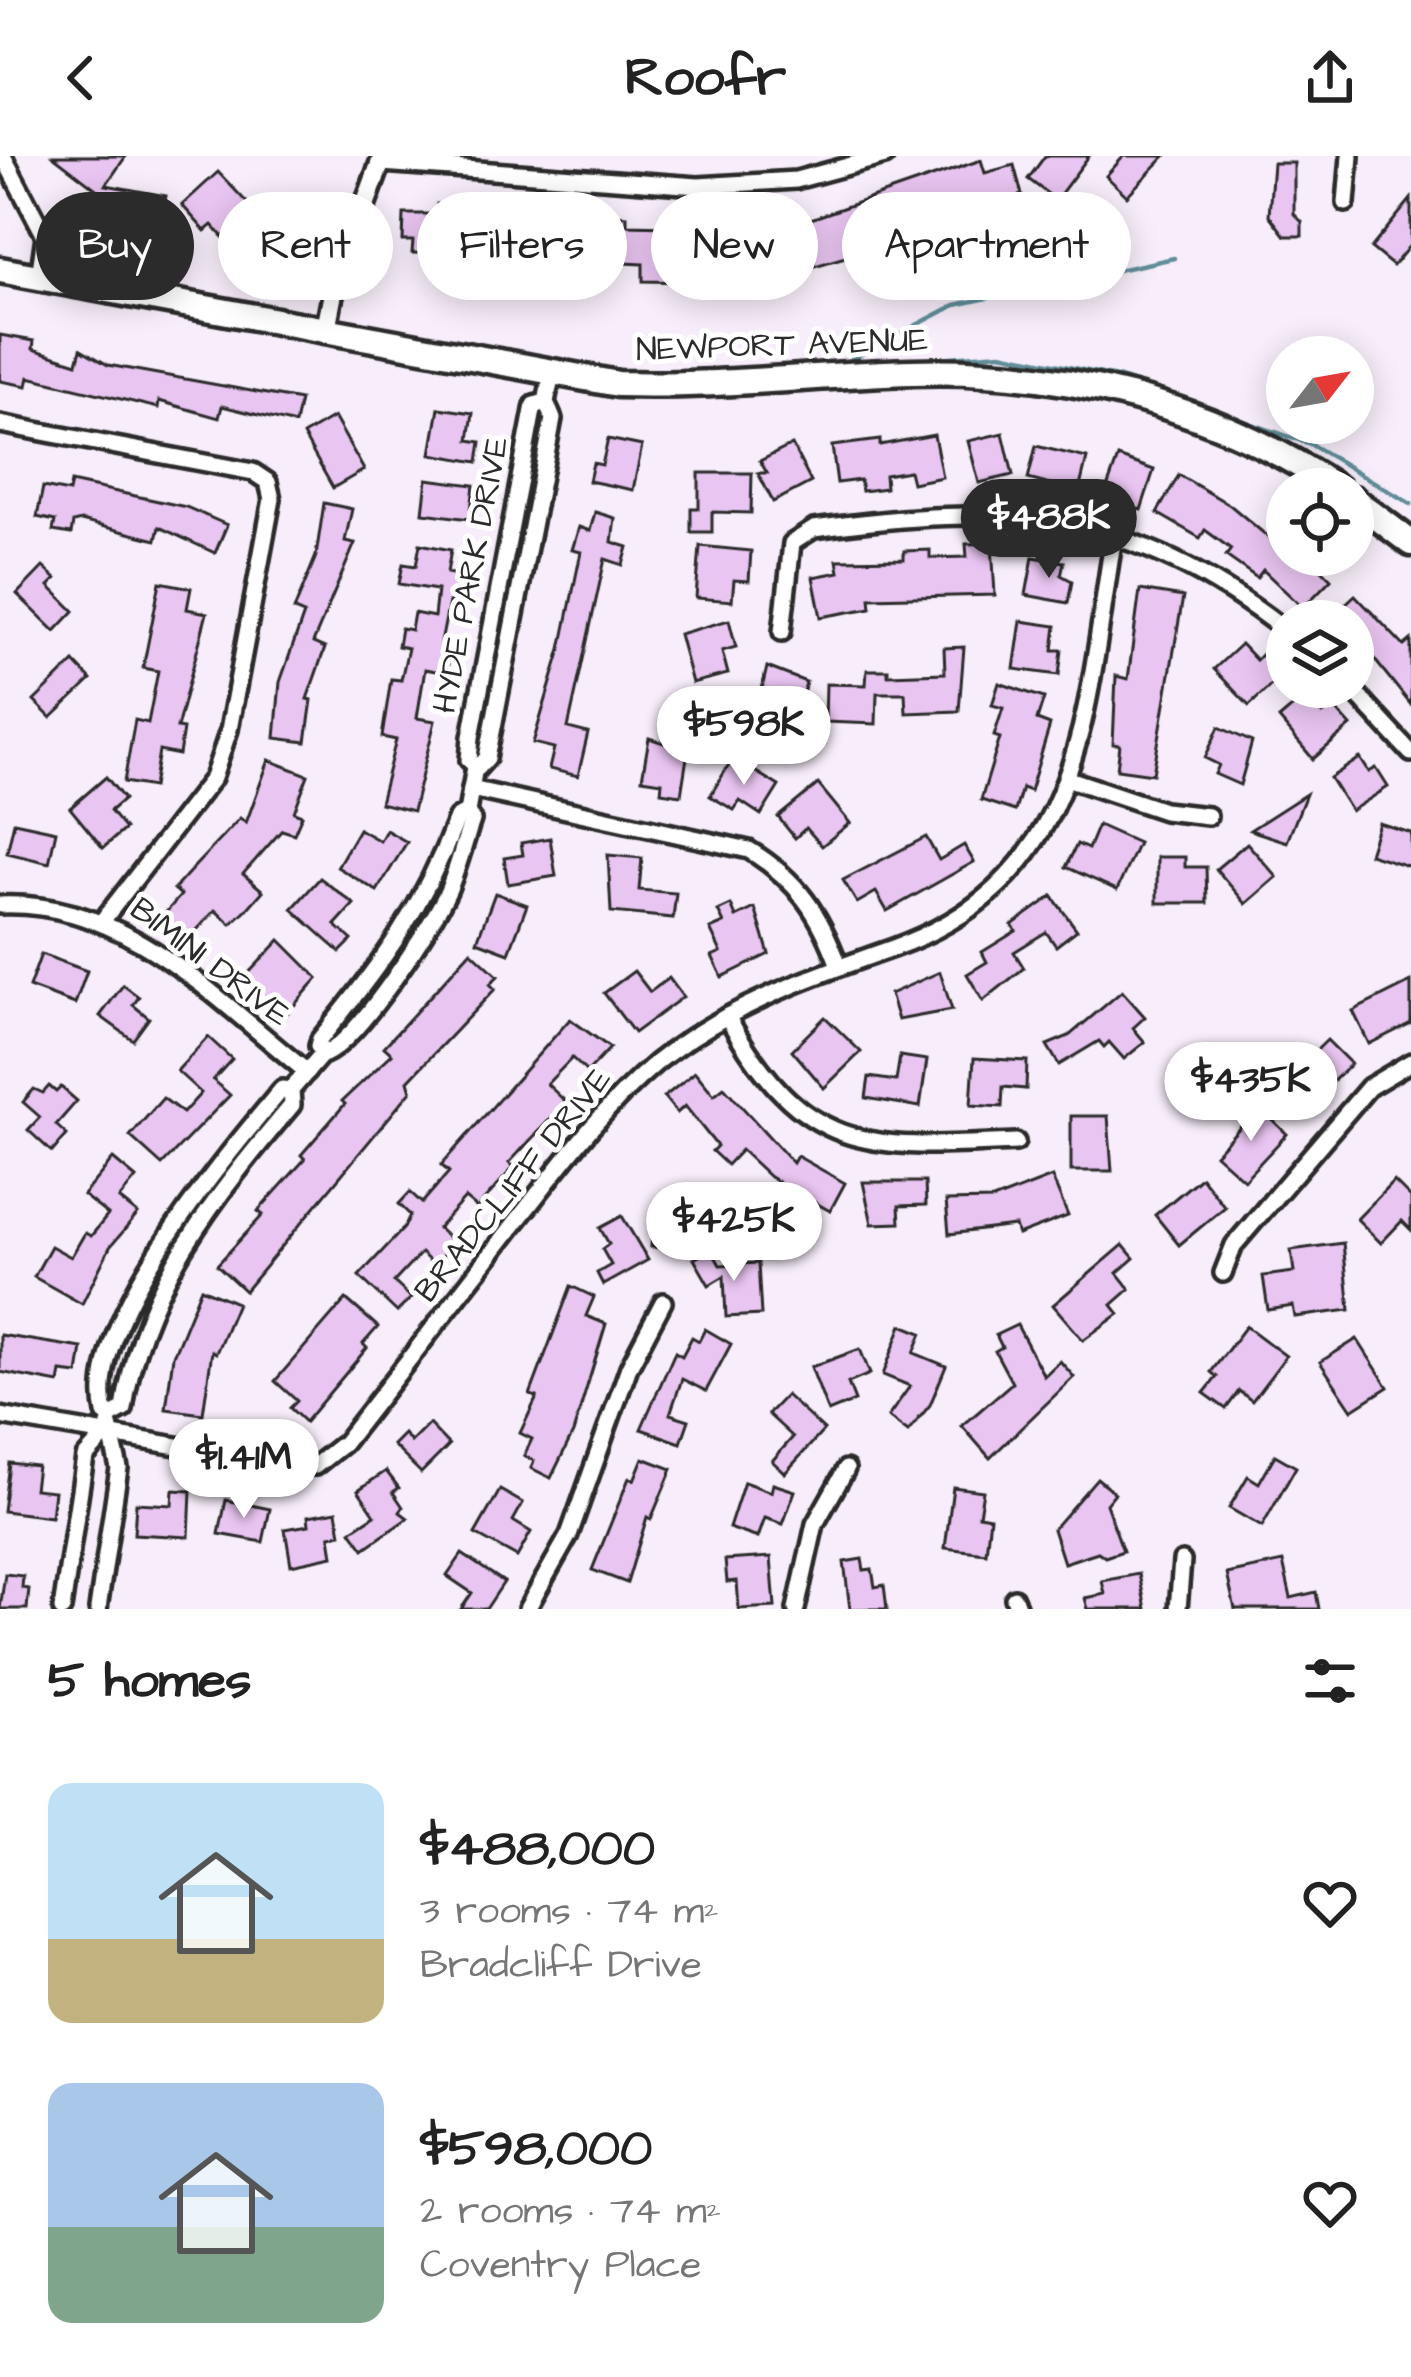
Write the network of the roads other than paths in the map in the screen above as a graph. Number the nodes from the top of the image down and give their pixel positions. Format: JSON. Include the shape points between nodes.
{"nodes":[{"id":1,"x":3,"y":156,"type":"edge"},
{"id":2,"x":885,"y":156,"type":"edge"},
{"id":3,"x":1350,"y":156,"type":"edge"},
{"id":4,"x":382,"y":159,"type":"edge"},
{"id":5,"x":1346,"y":202,"type":"dead end"},
{"id":6,"x":36,"y":220,"type":"edge"},
{"id":7,"x":0,"y":270,"type":"edge"},
{"id":8,"x":36,"y":276,"type":"edge"},
{"id":9,"x":166,"y":300,"type":"edge"},
{"id":10,"x":326,"y":329,"type":"junction"},
{"id":11,"x":552,"y":374,"type":"junction"},
{"id":12,"x":0,"y":424,"type":"edge"},
{"id":13,"x":1304,"y":468,"type":"edge"},
{"id":14,"x":1374,"y":516,"type":"edge"},
{"id":15,"x":1114,"y":536,"type":"junction"},
{"id":16,"x":1411,"y":543,"type":"edge"},
{"id":17,"x":1266,"y":617,"type":"edge"},
{"id":18,"x":782,"y":632,"type":"dead end"},
{"id":19,"x":1369,"y":708,"type":"edge"},
{"id":20,"x":1411,"y":753,"type":"edge"},
{"id":21,"x":1069,"y":779,"type":"junction"},
{"id":22,"x":471,"y":789,"type":"junction"},
{"id":23,"x":1208,"y":816,"type":"dead end"},
{"id":24,"x":0,"y":905,"type":"edge"},
{"id":25,"x":103,"y":920,"type":"junction"},
{"id":26,"x":839,"y":966,"type":"junction"},
{"id":27,"x":727,"y":1016,"type":"junction"},
{"id":28,"x":1411,"y":1061,"type":"edge"},
{"id":29,"x":307,"y":1072,"type":"junction"},
{"id":30,"x":1016,"y":1142,"type":"dead end"},
{"id":31,"x":1223,"y":1273,"type":"dead end"},
{"id":32,"x":663,"y":1302,"type":"dead end"},
{"id":33,"x":0,"y":1416,"type":"edge"},
{"id":34,"x":110,"y":1424,"type":"junction"},
{"id":35,"x":846,"y":1469,"type":"dead end"},
{"id":36,"x":1182,"y":1562,"type":"dead end"},
{"id":37,"x":62,"y":1609,"type":"edge"},
{"id":38,"x":98,"y":1609,"type":"edge"},
{"id":39,"x":527,"y":1609,"type":"edge"},
{"id":40,"x":796,"y":1609,"type":"edge"},
{"id":41,"x":1178,"y":1609,"type":"edge"}],
"edges":[{"from":1,"to":6,"type":"street"},
{"from":2,"to":4,"type":"street","via":[[796,180],[698,186]]},
{"from":3,"to":5,"type":"street"},
{"from":4,"to":10,"type":"street"},
{"from":7,"to":8,"type":"main road","name":"NEWPORT AVENUE"},
{"from":9,"to":10,"type":"main road","name":"NEWPORT AVENUE"},
{"from":10,"to":11,"type":"main road","name":"NEWPORT AVENUE"},
{"from":11,"to":13,"type":"main road","name":"NEWPORT AVENUE","via":[[691,387],[912,372],[1056,379],[1165,407]]},
{"from":11,"to":22,"type":"street","name":"HYDE PARK DRIVE","via":[[546,403],[534,405],[532,415],[471,737]]},
{"from":12,"to":25,"type":"street","via":[[254,472],[268,482],[272,499],[213,778]]},
{"from":14,"to":16,"type":"main road"},
{"from":15,"to":17,"type":"street","via":[[1219,583]]},
{"from":15,"to":18,"type":"street","via":[[971,512],[814,529],[792,543]]},
{"from":15,"to":21,"type":"street","name":"BRADCLIFF DRIVE"},
{"from":19,"to":20,"type":"street"},
{"from":21,"to":23,"type":"street","via":[[1164,811]]},
{"from":21,"to":26,"type":"street","name":"BRADCLIFF DRIVE","via":[[1035,849],[968,913]]},
{"from":22,"to":26,"type":"street","via":[[749,850],[803,893]]},
{"from":22,"to":29,"type":"street","name":"HYDE PARK DRIVE","via":[[424,900],[320,1039],[322,1053]]},
{"from":24,"to":25,"type":"street","name":"BIMINI DRIVE"},
{"from":25,"to":29,"type":"street","name":"BIMINI DRIVE"},
{"from":26,"to":27,"type":"street","name":"BRADCLIFF DRIVE"},
{"from":27,"to":30,"type":"street","via":[[780,1096],[839,1133],[886,1144]]},
{"from":27,"to":34,"type":"street","name":"BRADCLIFF DRIVE","via":[[615,1101],[344,1443],[315,1466]]},
{"from":28,"to":31,"type":"street","via":[[1369,1087],[1234,1244]]},
{"from":29,"to":34,"type":"street","name":"HYDE PARK DRIVE","via":[[282,1089],[202,1184],[139,1282],[113,1348],[103,1406]]},
{"from":32,"to":39,"type":"street","via":[[628,1366],[569,1535]]},
{"from":33,"to":34,"type":"street"},
{"from":34,"to":37,"type":"street","name":"HYDE PARK DRIVE","via":[[86,1456]]},
{"from":34,"to":38,"type":"street","name":"HYDE PARK DRIVE","via":[[119,1468]]},
{"from":35,"to":40,"type":"street","via":[[815,1524]]},
{"from":36,"to":41,"type":"street"}]}
